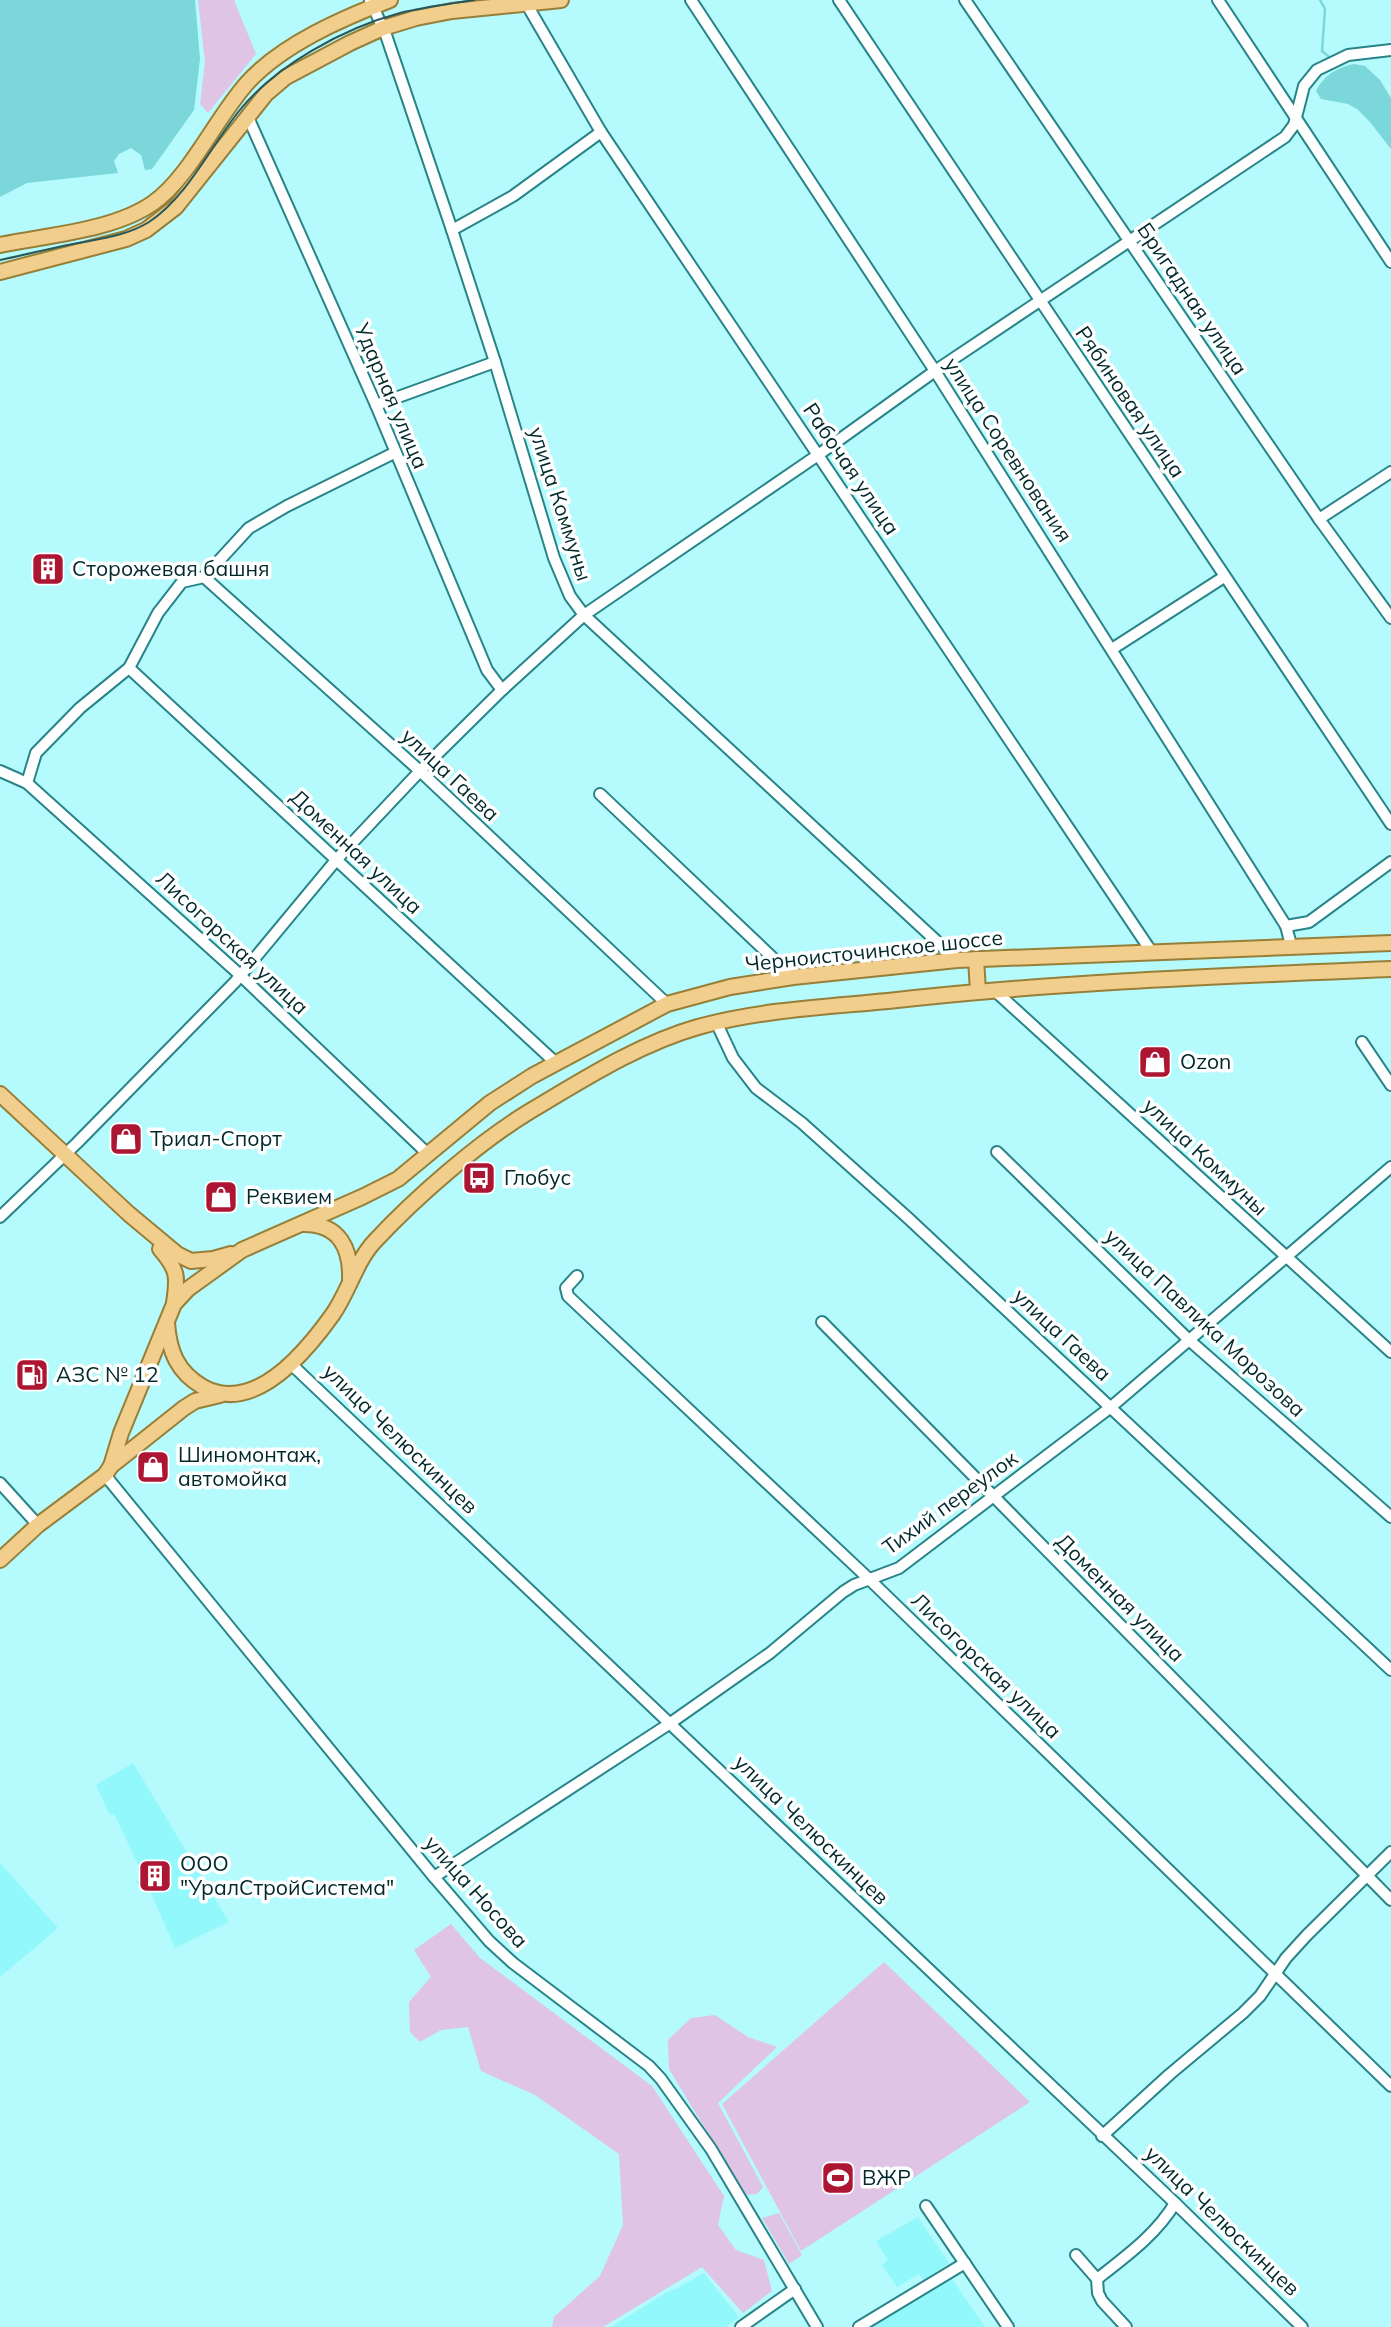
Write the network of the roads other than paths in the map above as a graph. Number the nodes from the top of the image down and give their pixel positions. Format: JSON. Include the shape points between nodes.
{"nodes":[{"id":1,"x":390,"y":0,"type":"edge"},
{"id":2,"x":561,"y":0,"type":"edge"},
{"id":3,"x":691,"y":0,"type":"edge"},
{"id":4,"x":839,"y":0,"type":"edge"},
{"id":5,"x":965,"y":0,"type":"edge"},
{"id":6,"x":1218,"y":0,"type":"edge"},
{"id":7,"x":371,"y":3,"type":"edge"},
{"id":8,"x":531,"y":3,"type":"junction"},
{"id":9,"x":383,"y":28,"type":"junction"},
{"id":10,"x":1391,"y":50,"type":"edge"},
{"id":11,"x":247,"y":115,"type":"junction"},
{"id":12,"x":1296,"y":118,"type":"junction"},
{"id":13,"x":601,"y":132,"type":"junction"},
{"id":14,"x":452,"y":230,"type":"junction"},
{"id":15,"x":1130,"y":242,"type":"junction"},
{"id":16,"x":0,"y":245,"type":"edge"},
{"id":17,"x":1391,"y":262,"type":"edge"},
{"id":18,"x":0,"y":272,"type":"edge"},
{"id":19,"x":1038,"y":300,"type":"junction"},
{"id":20,"x":495,"y":362,"type":"junction"},
{"id":21,"x":935,"y":371,"type":"junction"},
{"id":22,"x":376,"y":405,"type":"junction"},
{"id":23,"x":394,"y":453,"type":"junction"},
{"id":24,"x":818,"y":455,"type":"junction"},
{"id":25,"x":1391,"y":472,"type":"edge"},
{"id":26,"x":1319,"y":519,"type":"junction"},
{"id":27,"x":1224,"y":577,"type":"junction"},
{"id":28,"x":204,"y":578,"type":"junction"},
{"id":29,"x":584,"y":615,"type":"junction"},
{"id":30,"x":1391,"y":618,"type":"edge"},
{"id":31,"x":1112,"y":649,"type":"junction"},
{"id":32,"x":129,"y":668,"type":"junction"},
{"id":33,"x":502,"y":690,"type":"junction"},
{"id":34,"x":0,"y":771,"type":"edge"},
{"id":35,"x":420,"y":771,"type":"junction"},
{"id":36,"x":27,"y":783,"type":"junction"},
{"id":37,"x":600,"y":794,"type":"dead end"},
{"id":38,"x":1391,"y":824,"type":"edge"},
{"id":39,"x":337,"y":859,"type":"junction"},
{"id":40,"x":1391,"y":862,"type":"edge"},
{"id":41,"x":1286,"y":926,"type":"junction"},
{"id":42,"x":1391,"y":943,"type":"edge"},
{"id":43,"x":1292,"y":945,"type":"junction"},
{"id":44,"x":1151,"y":951,"type":"junction"},
{"id":45,"x":957,"y":960,"type":"junction"},
{"id":46,"x":976,"y":960,"type":"junction"},
{"id":47,"x":1391,"y":969,"type":"edge"},
{"id":48,"x":239,"y":974,"type":"junction"},
{"id":49,"x":793,"y":976,"type":"junction"},
{"id":50,"x":993,"y":990,"type":"junction"},
{"id":51,"x":978,"y":991,"type":"junction"},
{"id":52,"x":667,"y":1004,"type":"junction"},
{"id":53,"x":717,"y":1024,"type":"junction"},
{"id":54,"x":1362,"y":1042,"type":"dead end"},
{"id":55,"x":557,"y":1064,"type":"junction"},
{"id":56,"x":1391,"y":1085,"type":"edge"},
{"id":57,"x":0,"y":1094,"type":"edge"},
{"id":58,"x":997,"y":1152,"type":"dead end"},
{"id":59,"x":65,"y":1154,"type":"junction"},
{"id":60,"x":429,"y":1155,"type":"junction"},
{"id":61,"x":1391,"y":1167,"type":"edge"},
{"id":62,"x":129,"y":1214,"type":"junction"},
{"id":63,"x":0,"y":1217,"type":"edge"},
{"id":64,"x":300,"y":1224,"type":"junction"},
{"id":65,"x":242,"y":1250,"type":"junction"},
{"id":66,"x":1286,"y":1258,"type":"junction"},
{"id":67,"x":577,"y":1276,"type":"dead end"},
{"id":68,"x":350,"y":1285,"type":"junction"},
{"id":69,"x":174,"y":1304,"type":"junction"},
{"id":70,"x":167,"y":1321,"type":"junction"},
{"id":71,"x":822,"y":1322,"type":"dead end"},
{"id":72,"x":1189,"y":1340,"type":"junction"},
{"id":73,"x":1391,"y":1352,"type":"edge"},
{"id":74,"x":291,"y":1364,"type":"junction"},
{"id":75,"x":220,"y":1395,"type":"junction"},
{"id":76,"x":1111,"y":1407,"type":"junction"},
{"id":77,"x":108,"y":1471,"type":"junction"},
{"id":78,"x":0,"y":1483,"type":"edge"},
{"id":79,"x":993,"y":1497,"type":"junction"},
{"id":80,"x":1391,"y":1517,"type":"edge"},
{"id":81,"x":38,"y":1525,"type":"junction"},
{"id":82,"x":0,"y":1560,"type":"edge"},
{"id":83,"x":869,"y":1579,"type":"junction"},
{"id":84,"x":1391,"y":1670,"type":"edge"},
{"id":85,"x":669,"y":1724,"type":"junction"},
{"id":86,"x":1391,"y":1852,"type":"edge"},
{"id":87,"x":1368,"y":1875,"type":"junction"},
{"id":88,"x":434,"y":1877,"type":"junction"},
{"id":89,"x":1391,"y":1900,"type":"edge"},
{"id":90,"x":1276,"y":1974,"type":"junction"},
{"id":91,"x":1391,"y":2086,"type":"edge"},
{"id":92,"x":1102,"y":2136,"type":"junction"},
{"id":93,"x":1175,"y":2203,"type":"junction"},
{"id":94,"x":926,"y":2206,"type":"dead end"},
{"id":95,"x":1076,"y":2255,"type":"dead end"},
{"id":96,"x":965,"y":2263,"type":"junction"},
{"id":97,"x":1097,"y":2279,"type":"junction"},
{"id":98,"x":795,"y":2288,"type":"junction"},
{"id":99,"x":741,"y":2327,"type":"edge"},
{"id":100,"x":817,"y":2327,"type":"edge"},
{"id":101,"x":859,"y":2327,"type":"edge"},
{"id":102,"x":1009,"y":2327,"type":"edge"},
{"id":103,"x":1126,"y":2327,"type":"edge"},
{"id":104,"x":1302,"y":2327,"type":"edge"}],
"edges":[{"from":1,"to":7,"type":"main road"},
{"from":2,"to":8,"type":"main road"},
{"from":3,"to":21,"type":"street","name":"улица Соревнования"},
{"from":4,"to":19,"type":"street","name":"Рябиновая улица"},
{"from":5,"to":15,"type":"street","name":"Бригадная улица"},
{"from":6,"to":12,"type":"street"},
{"from":7,"to":9,"type":"street","name":"улица Коммуны"},
{"from":7,"to":16,"type":"main road","via":[[266,65],[154,203],[105,224]]},
{"from":8,"to":9,"type":"main road","via":[[452,11]]},
{"from":8,"to":13,"type":"street","name":"Рабочая улица","via":[[530,10]]},
{"from":9,"to":11,"type":"main road","via":[[286,77]]},
{"from":9,"to":14,"type":"street","name":"улица Коммуны"},
{"from":10,"to":12,"type":"street","via":[[1348,55],[1317,70],[1304,86]]},
{"from":11,"to":18,"type":"main road","via":[[176,207],[146,230]]},
{"from":11,"to":22,"type":"street","name":"Ударная улица"},
{"from":12,"to":15,"type":"street","via":[[1285,137]]},
{"from":12,"to":17,"type":"street"},
{"from":13,"to":14,"type":"street","via":[[513,195]]},
{"from":13,"to":24,"type":"street","name":"Рабочая улица"},
{"from":14,"to":20,"type":"street","name":"улица Коммуны"},
{"from":15,"to":19,"type":"street"},
{"from":15,"to":26,"type":"street","name":"Бригадная улица"},
{"from":19,"to":21,"type":"street"},
{"from":19,"to":27,"type":"street","name":"Рябиновая улица"},
{"from":20,"to":22,"type":"street"},
{"from":20,"to":29,"type":"street","name":"улица Коммуны","via":[[554,558],[570,596]]},
{"from":21,"to":24,"type":"street"},
{"from":21,"to":31,"type":"street","name":"улица Соревнования"},
{"from":22,"to":23,"type":"street","name":"Ударная улица"},
{"from":23,"to":28,"type":"street","via":[[249,528]]},
{"from":23,"to":33,"type":"street","name":"Ударная улица","via":[[487,670]]},
{"from":24,"to":29,"type":"street"},
{"from":24,"to":44,"type":"street","name":"Рабочая улица"},
{"from":25,"to":26,"type":"street"},
{"from":26,"to":30,"type":"street","name":"Бригадная улица"},
{"from":27,"to":31,"type":"street"},
{"from":27,"to":38,"type":"street","name":"Рябиновая улица"},
{"from":28,"to":32,"type":"street","via":[[182,582],[158,613]]},
{"from":28,"to":35,"type":"street","name":"улица Гаева"},
{"from":29,"to":33,"type":"street"},
{"from":29,"to":45,"type":"street","name":"улица Коммуны"},
{"from":31,"to":41,"type":"street","name":"улица Соревнования"},
{"from":32,"to":36,"type":"street","via":[[80,708],[36,753]]},
{"from":32,"to":39,"type":"street","name":"Доменная улица"},
{"from":33,"to":35,"type":"street"},
{"from":34,"to":36,"type":"street","name":"Лисогорская улица"},
{"from":35,"to":39,"type":"street"},
{"from":35,"to":52,"type":"street","name":"улица Гаева"},
{"from":36,"to":48,"type":"street","name":"Лисогорская улица"},
{"from":37,"to":49,"type":"street"},
{"from":39,"to":48,"type":"street"},
{"from":39,"to":55,"type":"street","name":"Доменная улица"},
{"from":40,"to":41,"type":"street","via":[[1309,922]]},
{"from":41,"to":43,"type":"street","name":"улица Соревнования"},
{"from":42,"to":43,"type":"main road","name":"Черноисточинское шоссе"},
{"from":43,"to":44,"type":"main road","name":"Черноисточинское шоссе"},
{"from":44,"to":46,"type":"main road","name":"Черноисточинское шоссе"},
{"from":45,"to":46,"type":"main road","name":"Черноисточинское шоссе"},
{"from":45,"to":49,"type":"main road","name":"Черноисточинское шоссе"},
{"from":46,"to":51,"type":"main road"},
{"from":47,"to":50,"type":"main road"},
{"from":48,"to":59,"type":"street"},
{"from":48,"to":60,"type":"street","name":"Лисогорская улица"},
{"from":49,"to":52,"type":"main road","name":"Черноисточинское шоссе"},
{"from":50,"to":51,"type":"main road"},
{"from":50,"to":66,"type":"street","name":"улица Коммуны"},
{"from":51,"to":53,"type":"main road"},
{"from":52,"to":55,"type":"main road","name":"Черноисточинское шоссе"},
{"from":53,"to":68,"type":"main road","via":[[679,1034],[626,1057],[504,1129],[389,1226],[368,1249]]},
{"from":53,"to":76,"type":"street","name":"улица Гаева","via":[[733,1058],[756,1088],[841,1157]]},
{"from":54,"to":56,"type":"street"},
{"from":55,"to":60,"type":"main road","name":"Черноисточинское шоссе","via":[[490,1103]]},
{"from":57,"to":59,"type":"main road"},
{"from":58,"to":72,"type":"street","name":"улица Павлика Морозова"},
{"from":59,"to":62,"type":"main road"},
{"from":59,"to":63,"type":"street"},
{"from":60,"to":64,"type":"main road","name":"Черноисточинское шоссе","via":[[398,1179]]},
{"from":61,"to":66,"type":"street","name":"Тихий переулок"},
{"from":62,"to":65,"type":"main road","via":[[191,1261]]},
{"from":62,"to":69,"type":"main road","via":[[172,1262],[178,1278]]},
{"from":64,"to":65,"type":"main road"},
{"from":64,"to":68,"type":"main road","via":[[316,1224],[340,1239],[351,1261]]},
{"from":65,"to":69,"type":"main road"},
{"from":66,"to":72,"type":"street","name":"Тихий переулок"},
{"from":66,"to":73,"type":"street","name":"улица Коммуны"},
{"from":67,"to":83,"type":"street","name":"Лисогорская улица","via":[[566,1294]]},
{"from":68,"to":74,"type":"main road","via":[[333,1314]]},
{"from":69,"to":70,"type":"main road"},
{"from":70,"to":75,"type":"main road","via":[[170,1346],[180,1368]]},
{"from":70,"to":77,"type":"main road"},
{"from":71,"to":79,"type":"street","name":"Доменная улица"},
{"from":72,"to":76,"type":"street","name":"Тихий переулок"},
{"from":72,"to":80,"type":"street","name":"улица Павлика Морозова"},
{"from":74,"to":75,"type":"main road","via":[[257,1388]]},
{"from":74,"to":85,"type":"street","name":"улица Челюскинцев"},
{"from":75,"to":77,"type":"main road","via":[[184,1408]]},
{"from":76,"to":79,"type":"street","name":"Тихий переулок"},
{"from":76,"to":84,"type":"street","name":"улица Гаева"},
{"from":77,"to":81,"type":"main road"},
{"from":77,"to":88,"type":"street","name":"улица Носова"},
{"from":78,"to":81,"type":"street"},
{"from":79,"to":83,"type":"street","name":"Тихий переулок","via":[[900,1568]]},
{"from":79,"to":87,"type":"street","name":"Доменная улица"},
{"from":81,"to":82,"type":"main road"},
{"from":83,"to":85,"type":"street","name":"Тихий переулок","via":[[843,1592],[770,1653]]},
{"from":83,"to":90,"type":"street","name":"Лисогорская улица"},
{"from":85,"to":88,"type":"street","name":"Тихий переулок"},
{"from":85,"to":92,"type":"street","name":"улица Челюскинцев"},
{"from":86,"to":87,"type":"street"},
{"from":87,"to":89,"type":"street","name":"Доменная улица"},
{"from":87,"to":90,"type":"street","via":[[1307,1935]]},
{"from":88,"to":98,"type":"street","name":"улица Носова","via":[[513,1963],[661,2079],[711,2149]]},
{"from":90,"to":91,"type":"street","name":"Лисогорская улица"},
{"from":90,"to":92,"type":"street","via":[[1243,2013]]},
{"from":92,"to":93,"type":"street","name":"улица Челюскинцев"},
{"from":93,"to":97,"type":"street","via":[[1148,2237]]},
{"from":93,"to":104,"type":"street","name":"улица Челюскинцев"},
{"from":94,"to":96,"type":"street"},
{"from":95,"to":97,"type":"street"},
{"from":96,"to":101,"type":"street"},
{"from":96,"to":102,"type":"street"},
{"from":97,"to":103,"type":"street","via":[[1102,2301]]},
{"from":98,"to":99,"type":"street"},
{"from":98,"to":100,"type":"street","name":"улица Носова"}]}
